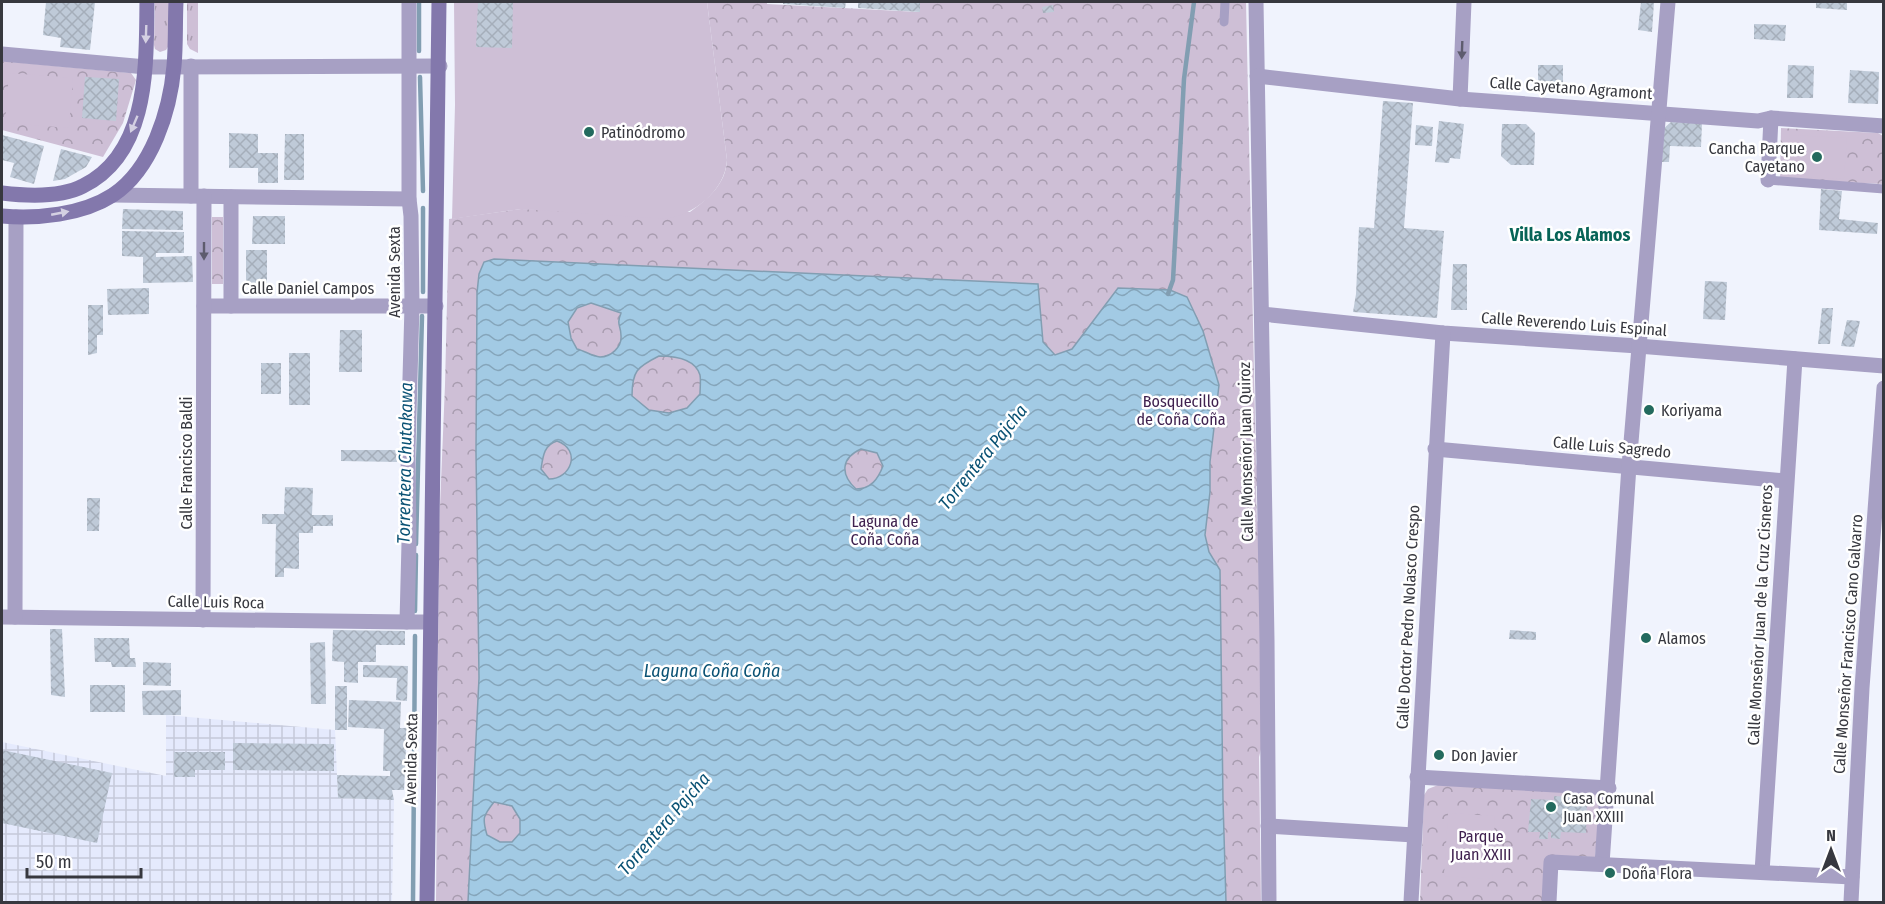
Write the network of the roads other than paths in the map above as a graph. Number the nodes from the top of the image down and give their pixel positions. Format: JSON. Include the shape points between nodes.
{"nodes":[{"id":1,"x":147,"y":2,"type":"edge"},
{"id":2,"x":176,"y":2,"type":"edge"},
{"id":3,"x":409,"y":2,"type":"edge"},
{"id":4,"x":439,"y":2,"type":"edge"},
{"id":5,"x":1225,"y":2,"type":"edge"},
{"id":6,"x":1256,"y":2,"type":"edge"},
{"id":7,"x":1464,"y":2,"type":"edge"},
{"id":8,"x":1668,"y":2,"type":"edge"},
{"id":9,"x":1224,"y":22,"type":"dead end"},
{"id":10,"x":2,"y":54,"type":"edge"},
{"id":11,"x":191,"y":66,"type":"junction"},
{"id":12,"x":422,"y":66,"type":"junction"},
{"id":13,"x":146,"y":67,"type":"junction"},
{"id":14,"x":174,"y":67,"type":"junction"},
{"id":15,"x":1257,"y":76,"type":"junction"},
{"id":16,"x":1460,"y":99,"type":"junction"},
{"id":17,"x":1657,"y":112,"type":"junction"},
{"id":18,"x":1771,"y":118,"type":"junction"},
{"id":19,"x":1884,"y":126,"type":"edge"},
{"id":20,"x":1768,"y":180,"type":"joint"},
{"id":21,"x":1884,"y":189,"type":"edge"},
{"id":22,"x":2,"y":193,"type":"edge"},
{"id":23,"x":113,"y":195,"type":"junction"},
{"id":24,"x":198,"y":196,"type":"junction"},
{"id":25,"x":231,"y":197,"type":"junction"},
{"id":26,"x":409,"y":199,"type":"junction"},
{"id":27,"x":9,"y":217,"type":"edge"},
{"id":28,"x":204,"y":306,"type":"junction"},
{"id":29,"x":231,"y":306,"type":"junction"},
{"id":30,"x":423,"y":306,"type":"junction"},
{"id":31,"x":1262,"y":314,"type":"junction"},
{"id":32,"x":1443,"y":333,"type":"junction"},
{"id":33,"x":1638,"y":345,"type":"junction"},
{"id":34,"x":1794,"y":359,"type":"junction"},
{"id":35,"x":1884,"y":366,"type":"edge"},
{"id":36,"x":1884,"y":388,"type":"edge"},
{"id":37,"x":1435,"y":449,"type":"junction"},
{"id":38,"x":1629,"y":466,"type":"junction"},
{"id":39,"x":1786,"y":481,"type":"junction"},
{"id":40,"x":418,"y":543,"type":"junction"},
{"id":41,"x":8,"y":617,"type":"edge"},
{"id":42,"x":203,"y":620,"type":"junction"},
{"id":43,"x":407,"y":622,"type":"junction"},
{"id":44,"x":430,"y":622,"type":"junction"},
{"id":45,"x":1417,"y":777,"type":"junction"},
{"id":46,"x":1609,"y":788,"type":"junction"},
{"id":47,"x":1269,"y":826,"type":"junction"},
{"id":48,"x":1414,"y":835,"type":"junction"},
{"id":49,"x":1602,"y":864,"type":"junction"},
{"id":50,"x":1762,"y":872,"type":"junction"},
{"id":51,"x":1852,"y":878,"type":"junction"},
{"id":52,"x":427,"y":903,"type":"edge"},
{"id":53,"x":1269,"y":903,"type":"edge"},
{"id":54,"x":1411,"y":903,"type":"edge"},
{"id":55,"x":1549,"y":903,"type":"edge"},
{"id":56,"x":1851,"y":903,"type":"edge"}],
"edges":[{"from":1,"to":13,"type":"main road","one_way":true},
{"from":2,"to":14,"type":"main road"},
{"from":3,"to":12,"type":"street","name":"Avenida Sexta"},
{"from":4,"to":12,"type":"main road","name":"Avenida Sexta"},
{"from":5,"to":9,"type":"lane"},
{"from":6,"to":15,"type":"street","name":"Calle Monseñor Juan Quiroz"},
{"from":7,"to":16,"type":"street","one_way":true},
{"from":8,"to":17,"type":"street"},
{"from":10,"to":13,"type":"street"},
{"from":11,"to":12,"type":"street"},
{"from":11,"to":14,"type":"street"},
{"from":11,"to":24,"type":"street","name":"Calle Francisco Baldi"},
{"from":12,"to":26,"type":"street","name":"Avenida Sexta"},
{"from":12,"to":30,"type":"main road","name":"Avenida Sexta","via":[[436,199]]},
{"from":13,"to":14,"type":"street"},
{"from":13,"to":22,"type":"main road","one_way":true,"via":[[139,112],[128,139],[96,178],[63,192]]},
{"from":14,"to":23,"type":"main road","via":[[153,143],[143,163]]},
{"from":15,"to":16,"type":"street","name":"Calle Cayetano Agramont"},
{"from":15,"to":31,"type":"street","name":"Calle Monseñor Juan Quiroz"},
{"from":16,"to":17,"type":"street","name":"Calle Cayetano Agramont"},
{"from":17,"to":18,"type":"street","name":"Calle Cayetano Agramont","via":[[1758,121]]},
{"from":17,"to":33,"type":"street"},
{"from":18,"to":19,"type":"street","name":"Calle Cayetano Agramont"},
{"from":18,"to":20,"type":"street"},
{"from":20,"to":21,"type":"lane"},
{"from":23,"to":24,"type":"street"},
{"from":27,"to":23,"type":"main road","one_way":true,"via":[[86,208]]},
{"from":24,"to":25,"type":"street"},
{"from":24,"to":28,"type":"street","name":"Calle Francisco Baldi","one_way":true},
{"from":25,"to":26,"type":"street"},
{"from":25,"to":29,"type":"street"},
{"from":26,"to":30,"type":"street","name":"Avenida Sexta"},
{"from":27,"to":41,"type":"street"},
{"from":28,"to":29,"type":"street","name":"Calle Daniel Campos"},
{"from":28,"to":42,"type":"street","name":"Calle Francisco Baldi"},
{"from":29,"to":30,"type":"street","name":"Calle Daniel Campos"},
{"from":30,"to":40,"type":"main road","name":"Avenida Sexta"},
{"from":30,"to":40,"type":"street","name":"Avenida Sexta","via":[[408,450]]},
{"from":31,"to":32,"type":"street","name":"Calle Reverendo Luis Espinal"},
{"from":31,"to":47,"type":"street","name":"Calle Monseñor Juan Quiroz"},
{"from":32,"to":33,"type":"street","name":"Calle Reverendo Luis Espinal"},
{"from":32,"to":37,"type":"street","name":"Calle Doctor Pedro Nolasco Crespo"},
{"from":33,"to":34,"type":"street","name":"Calle Reverendo Luis Espinal"},
{"from":33,"to":38,"type":"street"},
{"from":34,"to":35,"type":"street","name":"Calle Reverendo Luis Espinal"},
{"from":34,"to":39,"type":"street","name":"Calle Monseñor Juan de la Cruz Cisneros"},
{"from":36,"to":51,"type":"street","name":"Calle Monseñor Francisco Cano Galvarro"},
{"from":37,"to":38,"type":"street","name":"Calle Luis Sagredo"},
{"from":37,"to":45,"type":"street","name":"Calle Doctor Pedro Nolasco Crespo"},
{"from":38,"to":39,"type":"street","name":"Calle Luis Sagredo"},
{"from":38,"to":46,"type":"street"},
{"from":39,"to":50,"type":"street","name":"Calle Monseñor Juan de la Cruz Cisneros"},
{"from":40,"to":43,"type":"street","name":"Avenida Sexta"},
{"from":40,"to":44,"type":"main road","name":"Avenida Sexta"},
{"from":41,"to":42,"type":"street","name":"Calle Luis Roca"},
{"from":42,"to":43,"type":"street","name":"Calle Luis Roca"},
{"from":43,"to":44,"type":"street","name":"Calle Luis Roca"},
{"from":44,"to":52,"type":"main road","name":"Avenida Sexta"},
{"from":45,"to":46,"type":"street"},
{"from":45,"to":48,"type":"street","name":"Calle Doctor Pedro Nolasco Crespo"},
{"from":46,"to":49,"type":"street"},
{"from":47,"to":48,"type":"street"},
{"from":47,"to":53,"type":"street","name":"Calle Monseñor Juan Quiroz"},
{"from":48,"to":54,"type":"street","name":"Calle Doctor Pedro Nolasco Crespo"},
{"from":49,"to":50,"type":"street"},
{"from":49,"to":55,"type":"street","via":[[1551,862]]},
{"from":50,"to":51,"type":"street"},
{"from":51,"to":56,"type":"street","name":"Calle Monseñor Francisco Cano Galvarro"}]}
